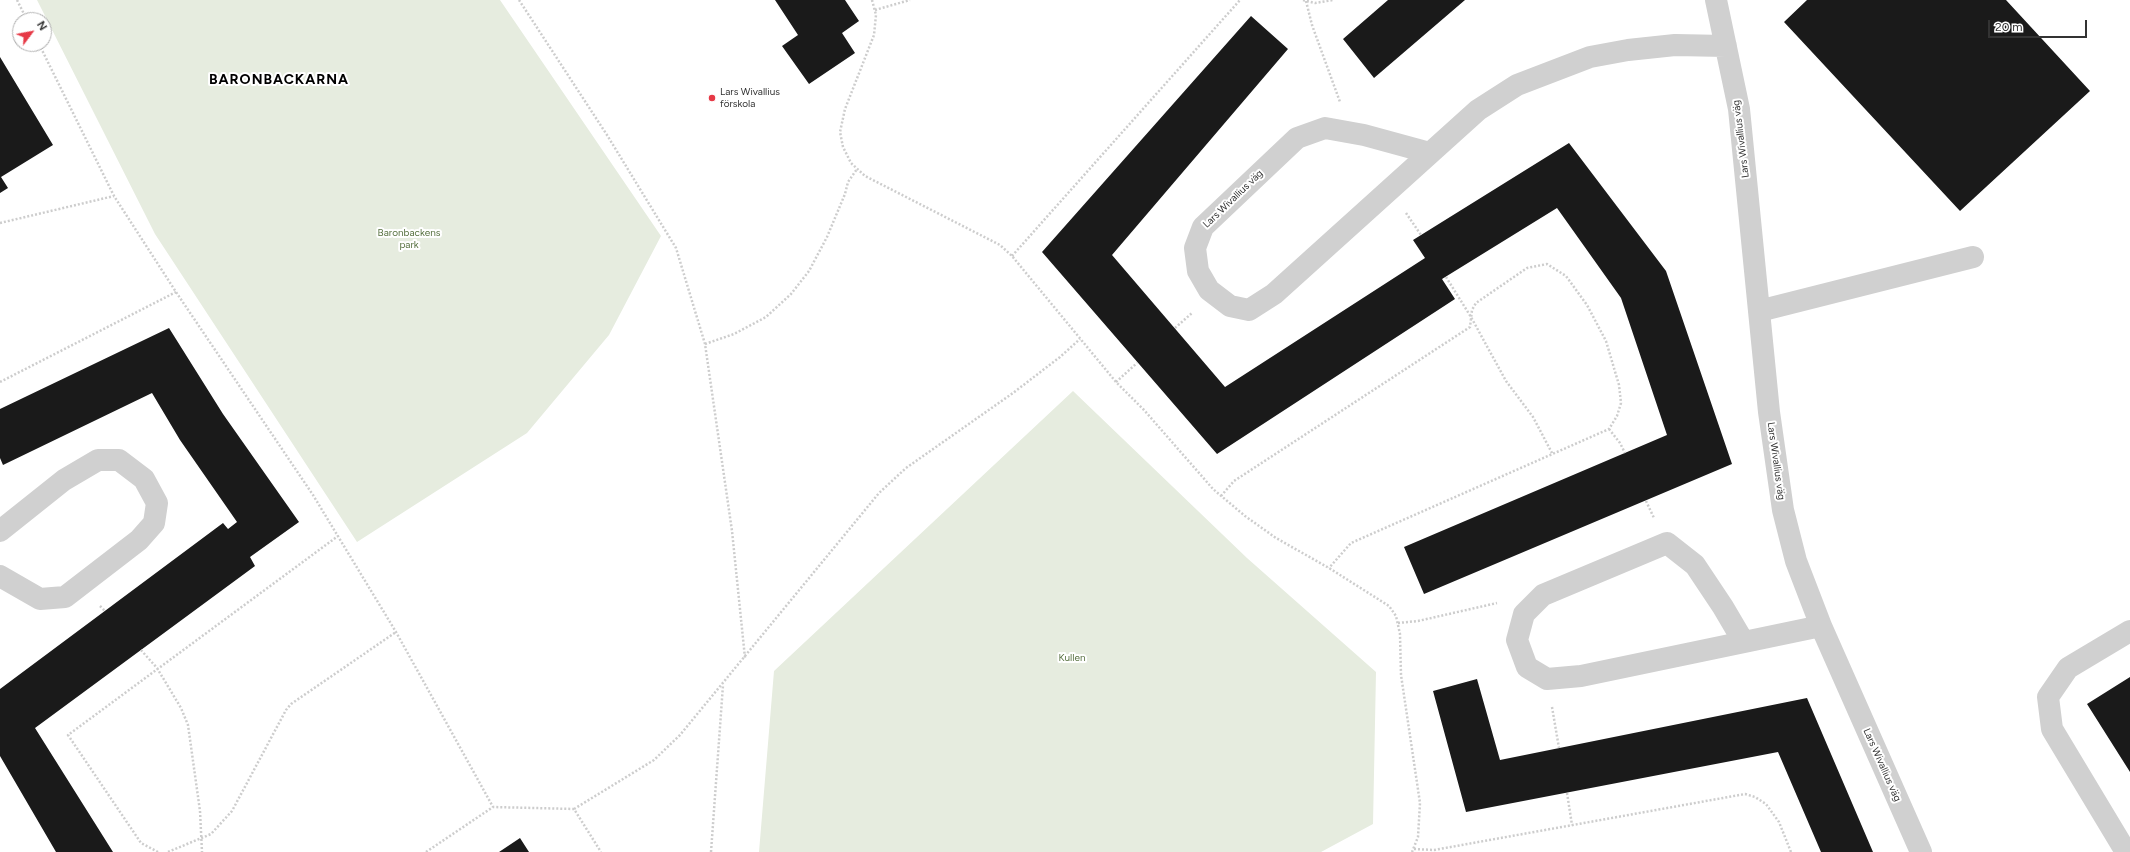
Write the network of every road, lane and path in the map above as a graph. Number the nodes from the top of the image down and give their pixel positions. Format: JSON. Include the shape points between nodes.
{"nodes":[{"id":1,"x":17,"y":0,"type":"edge"},
{"id":2,"x":519,"y":0,"type":"edge"},
{"id":3,"x":872,"y":0,"type":"edge"},
{"id":4,"x":910,"y":0,"type":"edge"},
{"id":5,"x":1240,"y":0,"type":"edge"},
{"id":6,"x":1305,"y":0,"type":"edge"},
{"id":7,"x":1333,"y":0,"type":"edge"},
{"id":8,"x":1716,"y":0,"type":"edge"},
{"id":9,"x":875,"y":10,"type":"junction"},
{"id":10,"x":23,"y":12,"type":"edge"},
{"id":11,"x":1726,"y":46,"type":"junction"},
{"id":12,"x":43,"y":52,"type":"edge"},
{"id":13,"x":1346,"y":132,"type":"junction"},
{"id":14,"x":1430,"y":153,"type":"junction"},
{"id":15,"x":857,"y":169,"type":"junction"},
{"id":16,"x":114,"y":196,"type":"junction"},
{"id":17,"x":0,"y":223,"type":"edge"},
{"id":18,"x":1012,"y":256,"type":"junction"},
{"id":19,"x":1972,"y":257,"type":"dead end"},
{"id":20,"x":1446,"y":277,"type":"dead end"},
{"id":21,"x":176,"y":292,"type":"junction"},
{"id":22,"x":1759,"y":311,"type":"junction"},
{"id":23,"x":1471,"y":317,"type":"junction"},
{"id":24,"x":1080,"y":339,"type":"junction"},
{"id":25,"x":705,"y":344,"type":"junction"},
{"id":26,"x":1138,"y":363,"type":"dead end"},
{"id":27,"x":0,"y":382,"type":"edge"},
{"id":28,"x":1116,"y":382,"type":"junction"},
{"id":29,"x":1608,"y":429,"type":"junction"},
{"id":30,"x":1552,"y":453,"type":"junction"},
{"id":31,"x":1625,"y":453,"type":"dead end"},
{"id":32,"x":1221,"y":496,"type":"junction"},
{"id":33,"x":0,"y":531,"type":"edge"},
{"id":34,"x":338,"y":536,"type":"junction"},
{"id":35,"x":1329,"y":568,"type":"junction"},
{"id":36,"x":0,"y":576,"type":"edge"},
{"id":37,"x":1524,"y":614,"type":"junction"},
{"id":38,"x":1398,"y":623,"type":"junction"},
{"id":39,"x":1821,"y":626,"type":"junction"},
{"id":40,"x":2130,"y":631,"type":"edge"},
{"id":41,"x":396,"y":632,"type":"junction"},
{"id":42,"x":1743,"y":641,"type":"junction"},
{"id":43,"x":141,"y":650,"type":"dead end"},
{"id":44,"x":745,"y":658,"type":"junction"},
{"id":45,"x":157,"y":668,"type":"junction"},
{"id":46,"x":1547,"y":679,"type":"junction"},
{"id":47,"x":723,"y":684,"type":"junction"},
{"id":48,"x":1559,"y":748,"type":"dead end"},
{"id":49,"x":1567,"y":793,"type":"dead end"},
{"id":50,"x":493,"y":807,"type":"junction"},
{"id":51,"x":574,"y":809,"type":"junction"},
{"id":52,"x":1572,"y":825,"type":"junction"},
{"id":53,"x":202,"y":839,"type":"junction"},
{"id":54,"x":1414,"y":848,"type":"junction"},
{"id":55,"x":158,"y":852,"type":"edge"},
{"id":56,"x":168,"y":852,"type":"edge"},
{"id":57,"x":202,"y":852,"type":"edge"},
{"id":58,"x":426,"y":852,"type":"edge"},
{"id":59,"x":601,"y":852,"type":"edge"},
{"id":60,"x":711,"y":852,"type":"edge"},
{"id":61,"x":1412,"y":852,"type":"edge"},
{"id":62,"x":1791,"y":852,"type":"edge"},
{"id":63,"x":1920,"y":852,"type":"edge"},
{"id":64,"x":2126,"y":852,"type":"edge"}],
"edges":[{"from":1,"to":10,"type":"path"},
{"from":2,"to":25,"type":"path","via":[[607,135],[672,242],[691,294]]},
{"from":3,"to":9,"type":"path"},
{"from":4,"to":9,"type":"path"},
{"from":5,"to":18,"type":"path"},
{"from":6,"to":7,"type":"path"},
{"from":6,"to":13,"type":"path","via":[[1346,119]]},
{"from":8,"to":11,"type":"street","name":"Lars Wivallius väg"},
{"from":9,"to":15,"type":"path","via":[[874,35],[845,108],[840,132],[843,147]]},
{"from":11,"to":14,"type":"street","name":"Lars Wivallius väg","via":[[1675,45],[1628,50],[1590,57],[1554,69],[1517,85],[1478,110]]},
{"from":11,"to":22,"type":"street","name":"Lars Wivallius väg","via":[[1738,109]]},
{"from":12,"to":16,"type":"path"},
{"from":13,"to":14,"type":"street","name":"Lars Wivallius väg"},
{"from":13,"to":14,"type":"street","name":"Lars Wivallius väg","via":[[1325,128],[1297,138],[1203,227],[1195,248],[1198,271],[1209,290],[1230,306],[1249,310],[1274,294]]},
{"from":15,"to":18,"type":"path","via":[[865,176],[1000,245]]},
{"from":15,"to":25,"type":"path","via":[[848,182],[846,194],[813,264],[791,294],[766,317],[734,334]]},
{"from":16,"to":17,"type":"path"},
{"from":16,"to":21,"type":"path"},
{"from":18,"to":24,"type":"path"},
{"from":19,"to":22,"type":"street"},
{"from":20,"to":23,"type":"path"},
{"from":21,"to":27,"type":"path"},
{"from":21,"to":34,"type":"path"},
{"from":22,"to":39,"type":"street","name":"Lars Wivallius väg","via":[[1769,412],[1783,510],[1796,561]]},
{"from":23,"to":29,"type":"path","via":[[1476,302],[1527,268],[1547,264],[1566,276],[1587,305],[1606,341],[1619,386],[1621,403],[1617,416]]},
{"from":23,"to":30,"type":"path","via":[[1506,381],[1533,417]]},
{"from":23,"to":32,"type":"path","via":[[1470,327],[1234,481]]},
{"from":24,"to":28,"type":"path"},
{"from":24,"to":44,"type":"path","via":[[1013,392],[906,468],[880,493]]},
{"from":25,"to":44,"type":"path","via":[[732,531]]},
{"from":26,"to":28,"type":"path"},
{"from":28,"to":32,"type":"path"},
{"from":29,"to":30,"type":"path"},
{"from":29,"to":31,"type":"path"},
{"from":30,"to":35,"type":"path","via":[[1351,543]]},
{"from":32,"to":35,"type":"path","via":[[1276,538]]},
{"from":33,"to":36,"type":"street","via":[[64,480],[98,460],[119,460],[144,479],[156,504],[154,523],[138,540],[65,597],[40,599]]},
{"from":34,"to":41,"type":"path"},
{"from":34,"to":45,"type":"path"},
{"from":35,"to":38,"type":"path","via":[[1389,606]]},
{"from":37,"to":38,"type":"path","via":[[1502,602]]},
{"from":37,"to":42,"type":"street","via":[[1543,595],[1668,543],[1695,565]]},
{"from":37,"to":46,"type":"street","via":[[1517,640],[1527,667]]},
{"from":38,"to":54,"type":"path","via":[[1401,675],[1420,803],[1418,837]]},
{"from":39,"to":42,"type":"street"},
{"from":39,"to":63,"type":"street","name":"Lars Wivallius väg"},
{"from":40,"to":64,"type":"street","via":[[2068,668],[2048,697],[2052,729]]},
{"from":41,"to":50,"type":"path"},
{"from":41,"to":53,"type":"path","via":[[291,704],[232,811],[211,834]]},
{"from":42,"to":46,"type":"street","via":[[1580,676]]},
{"from":43,"to":45,"type":"path"},
{"from":44,"to":47,"type":"path"},
{"from":45,"to":53,"type":"path","via":[[188,725]]},
{"from":45,"to":55,"type":"path","via":[[68,735],[141,843]]},
{"from":46,"to":48,"type":"path"},
{"from":47,"to":51,"type":"path","via":[[680,735],[654,760]]},
{"from":47,"to":60,"type":"path"},
{"from":49,"to":52,"type":"path"},
{"from":50,"to":51,"type":"path"},
{"from":50,"to":58,"type":"path"},
{"from":51,"to":59,"type":"path"},
{"from":52,"to":54,"type":"path","via":[[1434,850]]},
{"from":52,"to":62,"type":"path","via":[[1745,794],[1766,804],[1779,822]]},
{"from":53,"to":56,"type":"path"},
{"from":53,"to":57,"type":"path"},
{"from":54,"to":61,"type":"path"}]}
